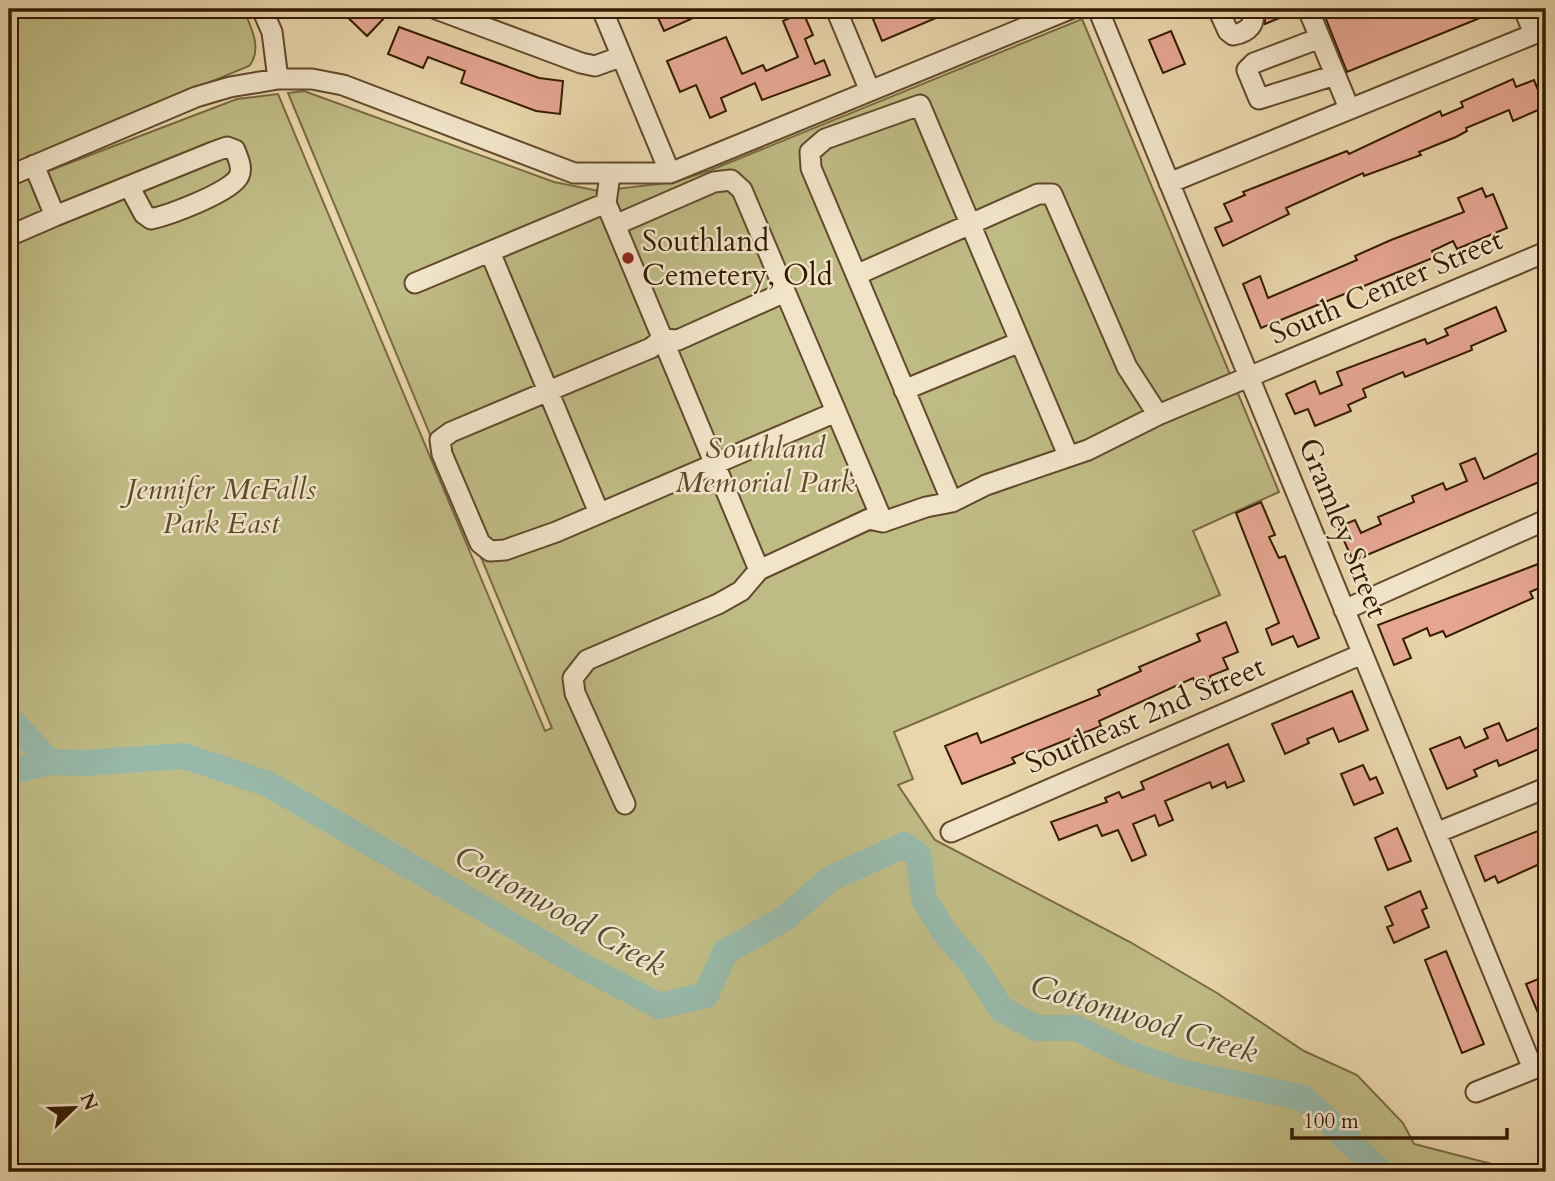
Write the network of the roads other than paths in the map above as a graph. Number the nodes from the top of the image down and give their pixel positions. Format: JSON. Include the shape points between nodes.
{"nodes":[{"id":1,"x":262,"y":9,"type":"edge"},
{"id":2,"x":436,"y":9,"type":"edge"},
{"id":3,"x":602,"y":9,"type":"edge"},
{"id":4,"x":836,"y":9,"type":"edge"},
{"id":5,"x":1070,"y":9,"type":"edge"},
{"id":6,"x":1098,"y":9,"type":"edge"},
{"id":7,"x":1218,"y":9,"type":"edge"},
{"id":8,"x":1254,"y":9,"type":"edge"},
{"id":9,"x":1308,"y":9,"type":"edge"},
{"id":10,"x":1524,"y":9,"type":"edge"},
{"id":11,"x":1540,"y":32,"type":"edge"},
{"id":12,"x":1320,"y":38,"type":"junction"},
{"id":13,"x":620,"y":58,"type":"junction"},
{"id":14,"x":1335,"y":75,"type":"junction"},
{"id":15,"x":278,"y":79,"type":"junction"},
{"id":16,"x":870,"y":91,"type":"junction"},
{"id":17,"x":850,"y":99,"type":"junction"},
{"id":18,"x":1349,"y":108,"type":"junction"},
{"id":19,"x":861,"y":125,"type":"junction"},
{"id":20,"x":34,"y":165,"type":"junction"},
{"id":21,"x":670,"y":173,"type":"junction"},
{"id":22,"x":610,"y":175,"type":"junction"},
{"id":23,"x":9,"y":176,"type":"edge"},
{"id":24,"x":1169,"y":183,"type":"junction"},
{"id":25,"x":129,"y":186,"type":"junction"},
{"id":26,"x":606,"y":203,"type":"junction"},
{"id":27,"x":55,"y":216,"type":"junction"},
{"id":28,"x":615,"y":225,"type":"junction"},
{"id":29,"x":970,"y":225,"type":"junction"},
{"id":30,"x":9,"y":236,"type":"edge"},
{"id":31,"x":490,"y":252,"type":"junction"},
{"id":32,"x":1546,"y":252,"type":"edge"},
{"id":33,"x":856,"y":275,"type":"junction"},
{"id":34,"x":415,"y":283,"type":"dead end"},
{"id":35,"x":785,"y":292,"type":"junction"},
{"id":36,"x":662,"y":339,"type":"junction"},
{"id":37,"x":1020,"y":342,"type":"junction"},
{"id":38,"x":1248,"y":376,"type":"junction"},
{"id":39,"x":904,"y":390,"type":"junction"},
{"id":40,"x":548,"y":392,"type":"junction"},
{"id":41,"x":836,"y":412,"type":"junction"},
{"id":42,"x":1158,"y":415,"type":"junction"},
{"id":43,"x":1068,"y":455,"type":"junction"},
{"id":44,"x":714,"y":462,"type":"junction"},
{"id":45,"x":952,"y":502,"type":"junction"},
{"id":46,"x":599,"y":513,"type":"junction"},
{"id":47,"x":1546,"y":520,"type":"edge"},
{"id":48,"x":883,"y":522,"type":"junction"},
{"id":49,"x":759,"y":570,"type":"junction"},
{"id":50,"x":1344,"y":610,"type":"junction"},
{"id":51,"x":1362,"y":654,"type":"junction"},
{"id":52,"x":1546,"y":788,"type":"edge"},
{"id":53,"x":625,"y":804,"type":"dead end"},
{"id":54,"x":951,"y":832,"type":"dead end"},
{"id":55,"x":1436,"y":833,"type":"junction"},
{"id":56,"x":1540,"y":1067,"type":"edge"},
{"id":57,"x":1476,"y":1092,"type":"dead end"}],
"edges":[{"from":1,"to":15,"type":"street","via":[[272,32]]},
{"from":2,"to":13,"type":"street","via":[[581,63],[595,66]]},
{"from":3,"to":13,"type":"street"},
{"from":4,"to":16,"type":"street"},
{"from":5,"to":16,"type":"street"},
{"from":6,"to":24,"type":"street","name":"Gramley Street"},
{"from":7,"to":8,"type":"street","via":[[1233,35],[1251,26]]},
{"from":9,"to":12,"type":"street"},
{"from":10,"to":11,"type":"street"},
{"from":11,"to":18,"type":"street"},
{"from":12,"to":14,"type":"street"},
{"from":12,"to":14,"type":"street","via":[[1254,63],[1247,70],[1259,99]]},
{"from":13,"to":21,"type":"street"},
{"from":14,"to":18,"type":"street"},
{"from":15,"to":20,"type":"street","via":[[196,97]]},
{"from":15,"to":22,"type":"street","via":[[343,85],[573,173]]},
{"from":16,"to":17,"type":"street"},
{"from":17,"to":19,"type":"street"},
{"from":17,"to":21,"type":"street"},
{"from":18,"to":24,"type":"street"},
{"from":19,"to":29,"type":"street","via":[[920,105]]},
{"from":19,"to":33,"type":"street","via":[[825,139],[810,152],[811,169]]},
{"from":20,"to":23,"type":"street"},
{"from":20,"to":27,"type":"street"},
{"from":21,"to":22,"type":"street"},
{"from":22,"to":26,"type":"street"},
{"from":24,"to":38,"type":"street","name":"Gramley Street"},
{"from":25,"to":25,"type":"street","via":[[227,147],[235,150],[241,163],[239,176],[230,186],[151,219]]},
{"from":25,"to":27,"type":"street"},
{"from":26,"to":28,"type":"street"},
{"from":26,"to":31,"type":"street"},
{"from":27,"to":30,"type":"street"},
{"from":28,"to":35,"type":"street","via":[[714,182],[731,180],[742,190]]},
{"from":28,"to":36,"type":"street"},
{"from":29,"to":33,"type":"street"},
{"from":29,"to":37,"type":"street"},
{"from":29,"to":42,"type":"street","via":[[1038,194],[1052,194],[1127,367]]},
{"from":31,"to":34,"type":"street"},
{"from":31,"to":40,"type":"street"},
{"from":32,"to":38,"type":"street","name":"South Center Street"},
{"from":33,"to":39,"type":"street"},
{"from":35,"to":36,"type":"street","via":[[678,340]]},
{"from":35,"to":41,"type":"street"},
{"from":36,"to":40,"type":"street","via":[[651,348]]},
{"from":36,"to":44,"type":"street"},
{"from":37,"to":39,"type":"street"},
{"from":37,"to":43,"type":"street"},
{"from":38,"to":42,"type":"street","name":"South Center Street"},
{"from":38,"to":50,"type":"street","name":"Gramley Street"},
{"from":39,"to":45,"type":"street"},
{"from":40,"to":46,"type":"street"},
{"from":40,"to":46,"type":"street","via":[[440,440],[453,480],[480,543],[490,551],[505,550]]},
{"from":41,"to":44,"type":"street"},
{"from":41,"to":48,"type":"street"},
{"from":42,"to":43,"type":"street","name":"South Center Street","via":[[1088,450]]},
{"from":43,"to":45,"type":"street","name":"South Center Street"},
{"from":44,"to":46,"type":"street"},
{"from":44,"to":49,"type":"street"},
{"from":45,"to":48,"type":"street","name":"South Center Street"},
{"from":47,"to":50,"type":"street"},
{"from":48,"to":49,"type":"street","name":"South Center Street","via":[[869,519]]},
{"from":49,"to":53,"type":"street","name":"South Center Street","via":[[741,591],[587,660],[573,678],[575,693]]},
{"from":50,"to":51,"type":"street","name":"Gramley Street"},
{"from":51,"to":54,"type":"street","name":"Southeast 2nd Street"},
{"from":51,"to":55,"type":"street","name":"Gramley Street"},
{"from":52,"to":55,"type":"street"},
{"from":55,"to":56,"type":"street","name":"Gramley Street"},
{"from":56,"to":57,"type":"street"}]}
